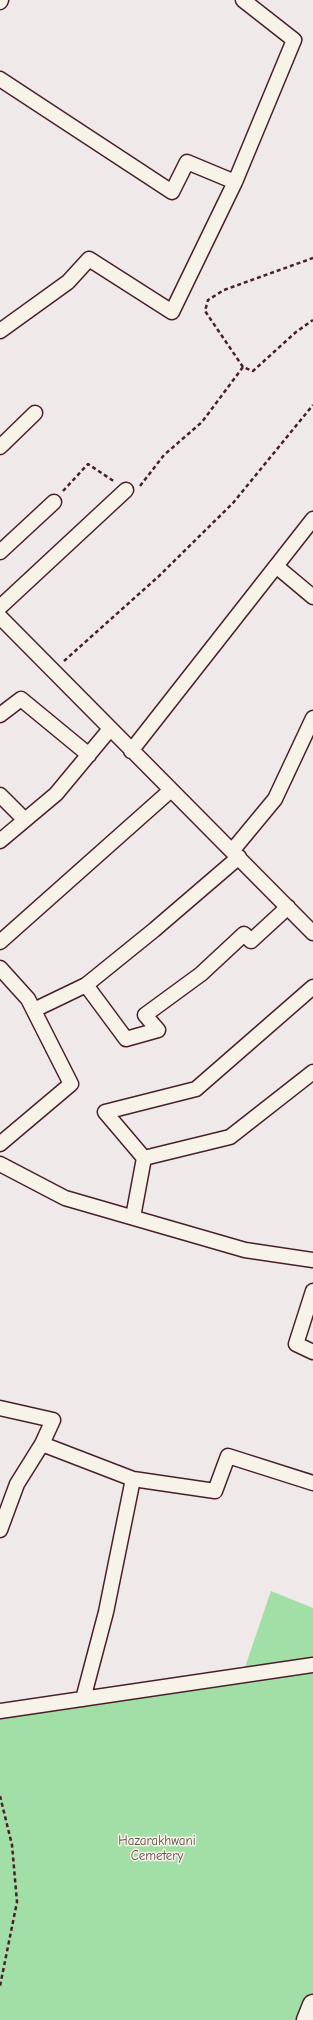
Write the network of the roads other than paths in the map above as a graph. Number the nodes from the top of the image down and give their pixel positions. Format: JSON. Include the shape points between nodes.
{"nodes":[{"id":1,"x":243,"y":0,"type":"edge"},
{"id":2,"x":0,"y":79,"type":"edge"},
{"id":3,"x":235,"y":182,"type":"junction"},
{"id":4,"x":0,"y":331,"type":"edge"},
{"id":5,"x":35,"y":413,"type":"dead end"},
{"id":6,"x":0,"y":447,"type":"edge"},
{"id":7,"x":126,"y":490,"type":"road end"},
{"id":8,"x":54,"y":502,"type":"road end"},
{"id":9,"x":313,"y":519,"type":"edge"},
{"id":10,"x":0,"y":552,"type":"edge"},
{"id":11,"x":276,"y":566,"type":"junction"},
{"id":12,"x":313,"y":597,"type":"edge"},
{"id":13,"x":0,"y":608,"type":"edge"},
{"id":14,"x":0,"y":617,"type":"edge"},
{"id":15,"x":0,"y":715,"type":"edge"},
{"id":16,"x":313,"y":718,"type":"edge"},
{"id":17,"x":110,"y":729,"type":"junction"},
{"id":18,"x":131,"y":751,"type":"junction"},
{"id":19,"x":89,"y":755,"type":"junction"},
{"id":20,"x":171,"y":790,"type":"junction"},
{"id":21,"x":0,"y":795,"type":"edge"},
{"id":22,"x":25,"y":820,"type":"junction"},
{"id":23,"x":0,"y":840,"type":"edge"},
{"id":24,"x":236,"y":854,"type":"junction"},
{"id":25,"x":288,"y":907,"type":"junction"},
{"id":26,"x":313,"y":933,"type":"edge"},
{"id":27,"x":0,"y":942,"type":"edge"},
{"id":28,"x":0,"y":968,"type":"edge"},
{"id":29,"x":86,"y":985,"type":"junction"},
{"id":30,"x":313,"y":987,"type":"edge"},
{"id":31,"x":34,"y":1010,"type":"junction"},
{"id":32,"x":313,"y":1072,"type":"edge"},
{"id":33,"x":0,"y":1144,"type":"edge"},
{"id":34,"x":144,"y":1158,"type":"junction"},
{"id":35,"x":0,"y":1164,"type":"edge"},
{"id":36,"x":133,"y":1217,"type":"junction"},
{"id":37,"x":313,"y":1260,"type":"edge"},
{"id":38,"x":313,"y":1291,"type":"edge"},
{"id":39,"x":313,"y":1352,"type":"edge"},
{"id":40,"x":0,"y":1408,"type":"edge"},
{"id":41,"x":42,"y":1444,"type":"junction"},
{"id":42,"x":133,"y":1478,"type":"junction"},
{"id":43,"x":313,"y":1483,"type":"edge"},
{"id":44,"x":0,"y":1530,"type":"edge"},
{"id":45,"x":313,"y":1665,"type":"edge"},
{"id":46,"x":83,"y":1699,"type":"junction"},
{"id":47,"x":0,"y":1711,"type":"edge"},
{"id":48,"x":313,"y":2005,"type":"edge"},
{"id":49,"x":307,"y":2020,"type":"edge"}],
"edges":[{"from":1,"to":3,"type":"street","via":[[294,40]]},
{"from":2,"to":3,"type":"street","via":[[172,192],[187,162]]},
{"from":3,"to":4,"type":"street","via":[[172,312],[89,259],[68,282]]},
{"from":5,"to":6,"type":"street"},
{"from":7,"to":13,"type":"street"},
{"from":8,"to":10,"type":"street"},
{"from":9,"to":11,"type":"street"},
{"from":11,"to":12,"type":"street"},
{"from":11,"to":18,"type":"street"},
{"from":14,"to":17,"type":"street"},
{"from":15,"to":19,"type":"street","via":[[21,699]]},
{"from":16,"to":24,"type":"street","via":[[275,799]]},
{"from":17,"to":18,"type":"street"},
{"from":17,"to":19,"type":"street"},
{"from":18,"to":20,"type":"street"},
{"from":19,"to":22,"type":"street","via":[[56,794]]},
{"from":20,"to":24,"type":"street"},
{"from":20,"to":27,"type":"street"},
{"from":21,"to":22,"type":"street"},
{"from":22,"to":23,"type":"street"},
{"from":24,"to":25,"type":"street"},
{"from":24,"to":29,"type":"street","via":[[154,930]]},
{"from":25,"to":26,"type":"street"},
{"from":25,"to":29,"type":"street","via":[[251,941],[244,934],[201,974],[145,1015],[158,1030],[126,1038]]},
{"from":28,"to":31,"type":"street","via":[[28,999]]},
{"from":29,"to":31,"type":"street"},
{"from":30,"to":34,"type":"street","via":[[196,1089],[105,1112]]},
{"from":31,"to":33,"type":"street","via":[[71,1084]]},
{"from":32,"to":34,"type":"street","via":[[230,1137]]},
{"from":34,"to":36,"type":"street"},
{"from":35,"to":36,"type":"street","via":[[65,1198]]},
{"from":36,"to":37,"type":"street","via":[[245,1250]]},
{"from":38,"to":39,"type":"street","via":[[296,1344]]},
{"from":40,"to":41,"type":"street","via":[[53,1420]]},
{"from":41,"to":42,"type":"street"},
{"from":41,"to":44,"type":"street","via":[[17,1484]]},
{"from":42,"to":43,"type":"street","via":[[215,1491],[228,1456]]},
{"from":42,"to":46,"type":"street","via":[[106,1612]]},
{"from":45,"to":46,"type":"street"},
{"from":46,"to":47,"type":"street"},
{"from":48,"to":49,"type":"main road"}]}
